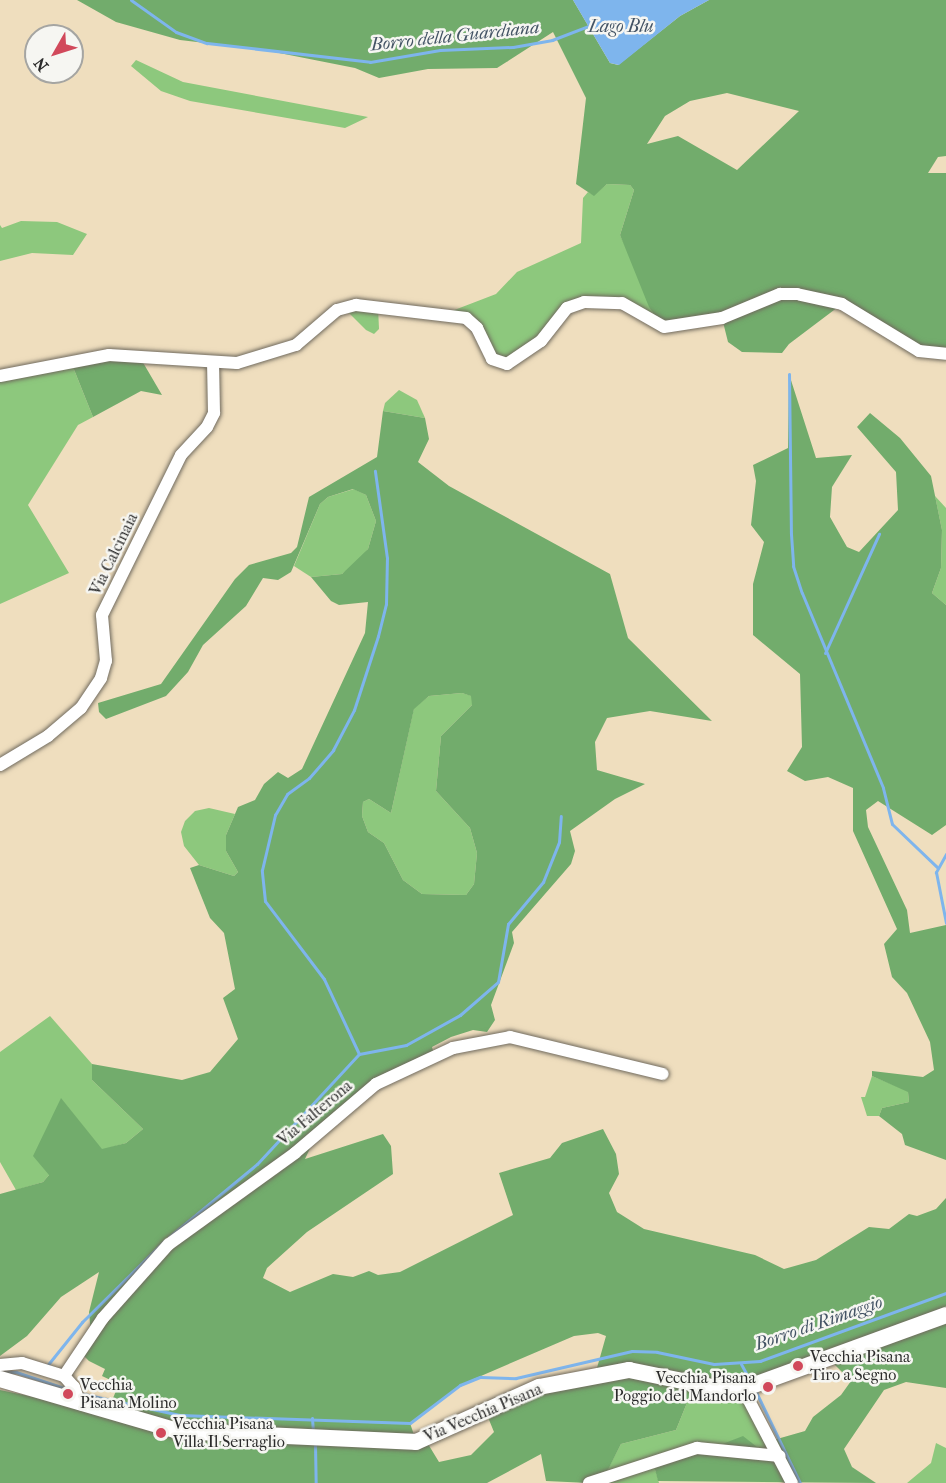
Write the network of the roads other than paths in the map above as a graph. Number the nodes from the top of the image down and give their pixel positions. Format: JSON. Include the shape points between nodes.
{"nodes":[{"id":1,"x":946,"y":354,"type":"edge"},
{"id":2,"x":213,"y":362,"type":"junction"},
{"id":3,"x":0,"y":376,"type":"edge"},
{"id":4,"x":0,"y":765,"type":"edge"},
{"id":5,"x":663,"y":1074,"type":"dead end"},
{"id":6,"x":946,"y":1316,"type":"edge"},
{"id":7,"x":0,"y":1365,"type":"edge"},
{"id":8,"x":64,"y":1376,"type":"junction"},
{"id":9,"x":0,"y":1379,"type":"edge"},
{"id":10,"x":743,"y":1389,"type":"junction"},
{"id":11,"x":80,"y":1404,"type":"junction"},
{"id":12,"x":780,"y":1456,"type":"junction"},
{"id":13,"x":590,"y":1483,"type":"edge"},
{"id":14,"x":792,"y":1483,"type":"edge"}],
"edges":[{"from":1,"to":2,"type":"street","via":[[919,351],[842,304],[780,294],[722,318],[664,327],[622,303],[584,302],[567,308],[541,341],[507,363],[492,359],[477,328],[466,318],[356,305],[337,310],[308,337],[283,351],[237,363]]},
{"from":2,"to":3,"type":"street","via":[[109,355]]},
{"from":2,"to":4,"type":"street","name":"Via Calcinaia","via":[[214,413],[207,428],[181,455],[102,615],[106,661],[101,678],[81,708],[48,736]]},
{"from":5,"to":8,"type":"street","name":"Via Falterona","via":[[510,1037],[453,1048],[376,1084],[296,1153],[169,1244],[103,1318]]},
{"from":6,"to":10,"type":"main road","name":"Via Vecchia Pisana"},
{"from":7,"to":8,"type":"street","via":[[22,1364]]},
{"from":8,"to":11,"type":"street","via":[[74,1387]]},
{"from":9,"to":11,"type":"main road","name":"Via Vecchia Pisana"},
{"from":10,"to":11,"type":"main road","name":"Via Vecchia Pisana","via":[[712,1387],[647,1371],[613,1372],[539,1387],[416,1442],[195,1433],[133,1421]]},
{"from":10,"to":12,"type":"street"},
{"from":12,"to":13,"type":"street","via":[[697,1448]]},
{"from":12,"to":14,"type":"street"}]}
